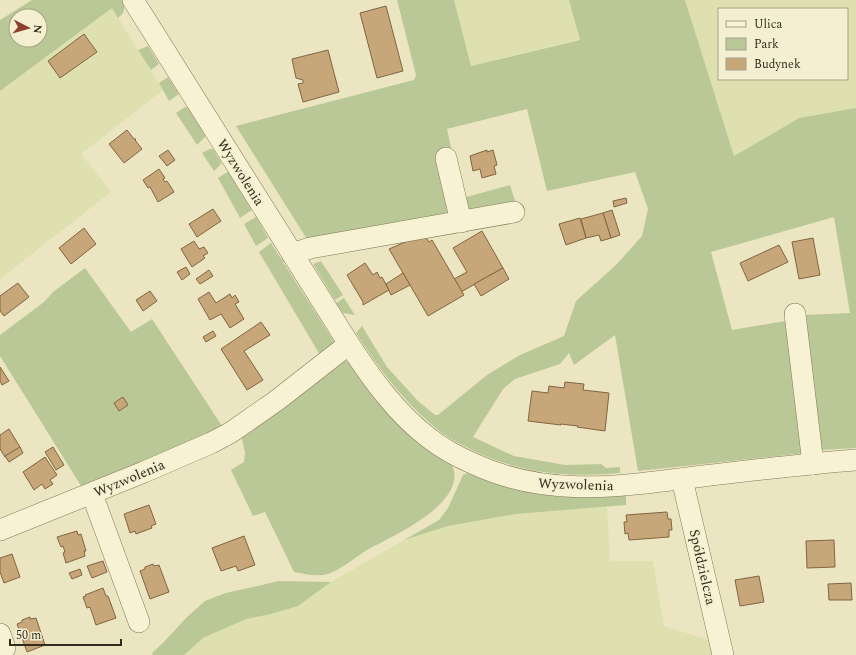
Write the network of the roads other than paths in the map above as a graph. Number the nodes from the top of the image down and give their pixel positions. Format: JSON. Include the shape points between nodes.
{"nodes":[{"id":1,"x":133,"y":0,"type":"edge"},
{"id":2,"x":446,"y":158,"type":"dead end"},
{"id":3,"x":514,"y":212,"type":"dead end"},
{"id":4,"x":461,"y":222,"type":"junction"},
{"id":5,"x":292,"y":254,"type":"junction"},
{"id":6,"x":795,"y":314,"type":"dead end"},
{"id":7,"x":349,"y":344,"type":"junction"},
{"id":8,"x":856,"y":460,"type":"edge"},
{"id":9,"x":814,"y":464,"type":"junction"},
{"id":10,"x":682,"y":479,"type":"junction"},
{"id":11,"x":92,"y":494,"type":"junction"},
{"id":12,"x":3,"y":522,"type":"edge"},
{"id":13,"x":139,"y":622,"type":"dead end"},
{"id":14,"x":723,"y":655,"type":"edge"}],
"edges":[{"from":1,"to":5,"type":"street","name":"Wyzwolenia"},
{"from":2,"to":4,"type":"street"},
{"from":3,"to":4,"type":"street"},
{"from":4,"to":5,"type":"street","via":[[310,248]]},
{"from":5,"to":7,"type":"street","name":"Wyzwolenia"},
{"from":6,"to":9,"type":"street"},
{"from":7,"to":10,"type":"street","name":"Wyzwolenia","via":[[383,392],[419,430],[447,450],[489,471],[533,483],[573,487],[630,485]]},
{"from":7,"to":11,"type":"street","name":"Wyzwolenia","via":[[276,401],[230,432]]},
{"from":8,"to":9,"type":"street","name":"Wyzwolenia"},
{"from":9,"to":10,"type":"street","name":"Wyzwolenia"},
{"from":10,"to":14,"type":"street","name":"Spółdzielcza"},
{"from":11,"to":12,"type":"street","name":"Wyzwolenia"},
{"from":11,"to":13,"type":"street"}]}
